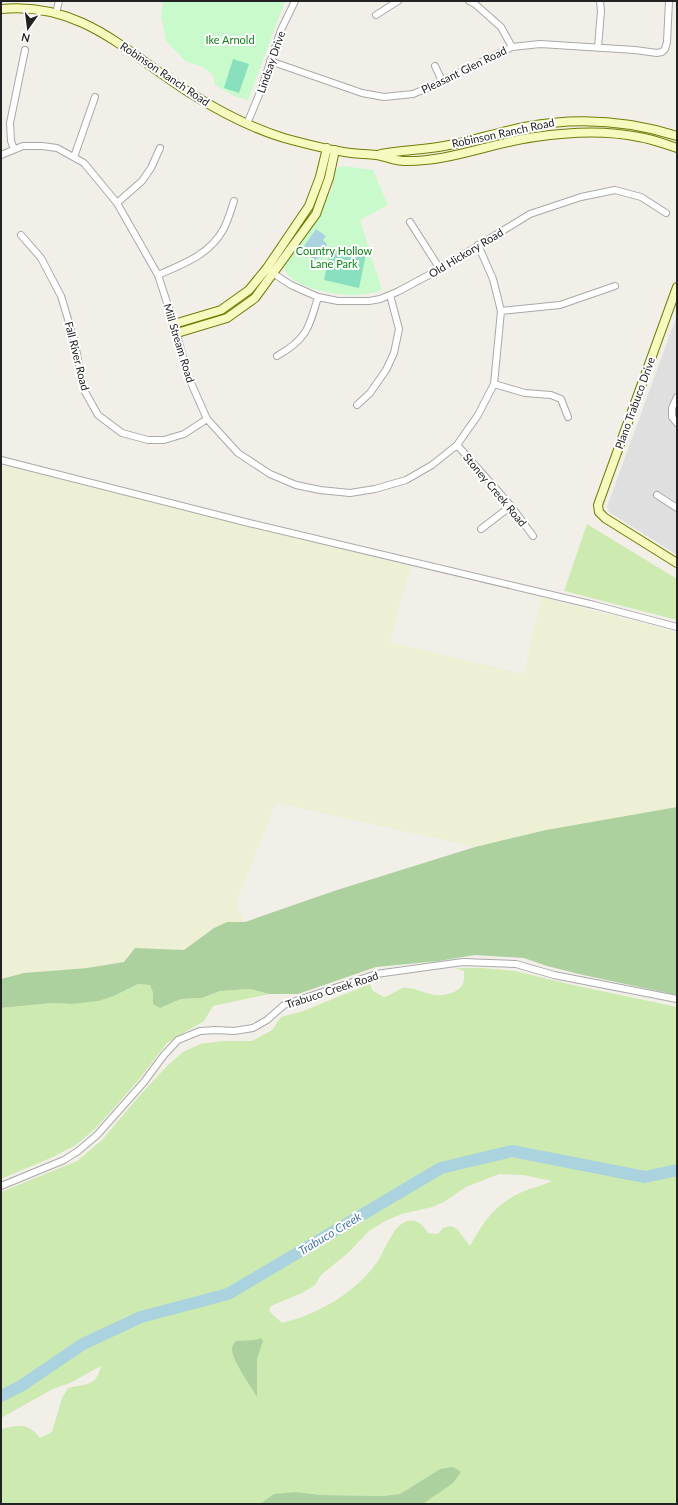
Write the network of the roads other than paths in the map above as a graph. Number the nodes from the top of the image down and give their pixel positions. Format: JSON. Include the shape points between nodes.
{"nodes":[{"id":1,"x":59,"y":1,"type":"edge"},
{"id":2,"x":295,"y":1,"type":"edge"},
{"id":3,"x":398,"y":1,"type":"edge"},
{"id":4,"x":469,"y":1,"type":"edge"},
{"id":5,"x":600,"y":1,"type":"edge"},
{"id":6,"x":669,"y":1,"type":"edge"},
{"id":7,"x":1,"y":9,"type":"edge"},
{"id":8,"x":56,"y":13,"type":"junction"},
{"id":9,"x":376,"y":15,"type":"dead end"},
{"id":10,"x":512,"y":47,"type":"junction"},
{"id":11,"x":598,"y":47,"type":"junction"},
{"id":12,"x":25,"y":50,"type":"dead end"},
{"id":13,"x":270,"y":61,"type":"junction"},
{"id":14,"x":435,"y":66,"type":"dead end"},
{"id":15,"x":442,"y":81,"type":"junction"},
{"id":16,"x":95,"y":97,"type":"dead end"},
{"id":17,"x":248,"y":124,"type":"junction"},
{"id":18,"x":677,"y":136,"type":"edge"},
{"id":19,"x":160,"y":148,"type":"dead end"},
{"id":20,"x":677,"y":148,"type":"edge"},
{"id":21,"x":14,"y":149,"type":"junction"},
{"id":22,"x":331,"y":149,"type":"junction"},
{"id":23,"x":1,"y":155,"type":"edge"},
{"id":24,"x":376,"y":155,"type":"junction"},
{"id":25,"x":74,"y":157,"type":"junction"},
{"id":26,"x":234,"y":201,"type":"dead end"},
{"id":27,"x":117,"y":203,"type":"junction"},
{"id":28,"x":666,"y":213,"type":"dead end"},
{"id":29,"x":410,"y":222,"type":"dead end"},
{"id":30,"x":21,"y":235,"type":"dead end"},
{"id":31,"x":478,"y":245,"type":"junction"},
{"id":32,"x":267,"y":268,"type":"junction"},
{"id":33,"x":440,"y":269,"type":"junction"},
{"id":34,"x":273,"y":274,"type":"junction"},
{"id":35,"x":158,"y":276,"type":"junction"},
{"id":36,"x":615,"y":286,"type":"dead end"},
{"id":37,"x":677,"y":287,"type":"edge"},
{"id":38,"x":390,"y":295,"type":"junction"},
{"id":39,"x":318,"y":297,"type":"junction"},
{"id":40,"x":501,"y":311,"type":"junction"},
{"id":41,"x":174,"y":324,"type":"junction"},
{"id":42,"x":177,"y":333,"type":"junction"},
{"id":43,"x":277,"y":356,"type":"dead end"},
{"id":44,"x":494,"y":384,"type":"junction"},
{"id":45,"x":677,"y":397,"type":"edge"},
{"id":46,"x":357,"y":405,"type":"dead end"},
{"id":47,"x":568,"y":417,"type":"dead end"},
{"id":48,"x":207,"y":419,"type":"junction"},
{"id":49,"x":677,"y":423,"type":"edge"},
{"id":50,"x":457,"y":445,"type":"junction"},
{"id":51,"x":1,"y":460,"type":"edge"},
{"id":52,"x":656,"y":495,"type":"dead end"},
{"id":53,"x":511,"y":506,"type":"junction"},
{"id":54,"x":677,"y":508,"type":"edge"},
{"id":55,"x":481,"y":529,"type":"dead end"},
{"id":56,"x":533,"y":536,"type":"dead end"},
{"id":57,"x":677,"y":563,"type":"edge"},
{"id":58,"x":677,"y":626,"type":"edge"},
{"id":59,"x":677,"y":999,"type":"edge"},
{"id":60,"x":1,"y":1186,"type":"edge"}],
"edges":[{"from":1,"to":8,"type":"street"},
{"from":2,"to":13,"type":"street","name":"Lindsay Drive"},
{"from":3,"to":9,"type":"street"},
{"from":4,"to":10,"type":"street","via":[[501,27]]},
{"from":5,"to":11,"type":"street"},
{"from":6,"to":11,"type":"street","name":"Pleasant Glen Road","via":[[666,42],[662,52]]},
{"from":7,"to":8,"type":"street","name":"Robinson Ranch Road","via":[[30,8]]},
{"from":8,"to":17,"type":"street","name":"Robinson Ranch Road","via":[[75,19],[109,36],[190,93]]},
{"from":10,"to":11,"type":"street","name":"Pleasant Glen Road","via":[[540,44]]},
{"from":10,"to":15,"type":"street","name":"Pleasant Glen Road"},
{"from":12,"to":21,"type":"street","via":[[10,124]]},
{"from":13,"to":15,"type":"street","name":"Pleasant Glen Road","via":[[362,93],[384,97],[413,94]]},
{"from":13,"to":17,"type":"street","name":"Lindsay Drive"},
{"from":14,"to":15,"type":"street"},
{"from":16,"to":25,"type":"street"},
{"from":17,"to":22,"type":"street","name":"Robinson Ranch Road","via":[[284,138]]},
{"from":18,"to":24,"type":"street","name":"Robinson Ranch Road","via":[[624,123],[557,121],[444,146]]},
{"from":19,"to":27,"type":"street","via":[[142,181]]},
{"from":20,"to":24,"type":"street","name":"Robinson Ranch Road","via":[[639,137],[585,133],[534,136],[434,159],[403,161]]},
{"from":21,"to":23,"type":"street","name":"Mill Stream Road"},
{"from":21,"to":25,"type":"street","name":"Mill Stream Road","via":[[32,146],[52,147]]},
{"from":22,"to":24,"type":"street","name":"Robinson Ranch Road","via":[[353,154]]},
{"from":22,"to":32,"type":"street","via":[[310,206]]},
{"from":22,"to":34,"type":"street","via":[[329,178],[316,214]]},
{"from":25,"to":27,"type":"street","name":"Mill Stream Road","via":[[84,163]]},
{"from":26,"to":35,"type":"street","via":[[224,229],[208,250]]},
{"from":27,"to":35,"type":"street","name":"Mill Stream Road"},
{"from":28,"to":31,"type":"street","name":"Old Hickory Road","via":[[641,197],[615,190],[581,197],[530,214]]},
{"from":29,"to":33,"type":"street"},
{"from":30,"to":48,"type":"street","name":"Fall River Road","via":[[41,258],[61,296],[74,339],[84,390],[98,415],[122,433],[148,440],[164,440],[184,434]]},
{"from":31,"to":33,"type":"street","name":"Old Hickory Road"},
{"from":31,"to":40,"type":"street","name":"Mill Stream Road","via":[[493,279]]},
{"from":32,"to":34,"type":"street","name":"Old Hickory Road"},
{"from":32,"to":41,"type":"street","via":[[249,290],[221,310]]},
{"from":33,"to":38,"type":"street","name":"Old Hickory Road"},
{"from":34,"to":39,"type":"street","name":"Old Hickory Road"},
{"from":34,"to":42,"type":"street","via":[[255,298],[227,318]]},
{"from":35,"to":41,"type":"street","name":"Mill Stream Road"},
{"from":36,"to":40,"type":"street","via":[[560,305]]},
{"from":37,"to":57,"type":"street","name":"Plano Trabuco Drive","via":[[598,502],[599,512],[605,518]]},
{"from":38,"to":39,"type":"street","name":"Old Hickory Road","via":[[358,302]]},
{"from":38,"to":46,"type":"street","via":[[399,329],[394,353],[370,393]]},
{"from":39,"to":43,"type":"street","via":[[305,333],[291,348]]},
{"from":40,"to":44,"type":"street","name":"Mill Stream Road"},
{"from":41,"to":42,"type":"street","name":"Mill Stream Road"},
{"from":42,"to":48,"type":"street","name":"Mill Stream Road","via":[[188,376]]},
{"from":44,"to":47,"type":"street","via":[[525,393],[561,398]]},
{"from":44,"to":50,"type":"street","name":"Mill Stream Road","via":[[478,415]]},
{"from":45,"to":49,"type":"street","via":[[672,408],[672,417]]},
{"from":48,"to":50,"type":"street","name":"Mill Stream Road","via":[[238,453],[270,474],[296,485],[320,490],[350,492],[375,489],[406,480]]},
{"from":50,"to":53,"type":"street","name":"Stoney Creek Road"},
{"from":51,"to":58,"type":"street","via":[[249,523]]},
{"from":52,"to":54,"type":"street"},
{"from":53,"to":55,"type":"street"},
{"from":53,"to":56,"type":"street","name":"Stoney Creek Road"},
{"from":59,"to":60,"type":"street","name":"Trabuco Creek Road","via":[[569,978],[516,964],[464,962],[376,974],[284,1005],[253,1028],[200,1031],[178,1040],[97,1135],[78,1151],[64,1160]]}]}
